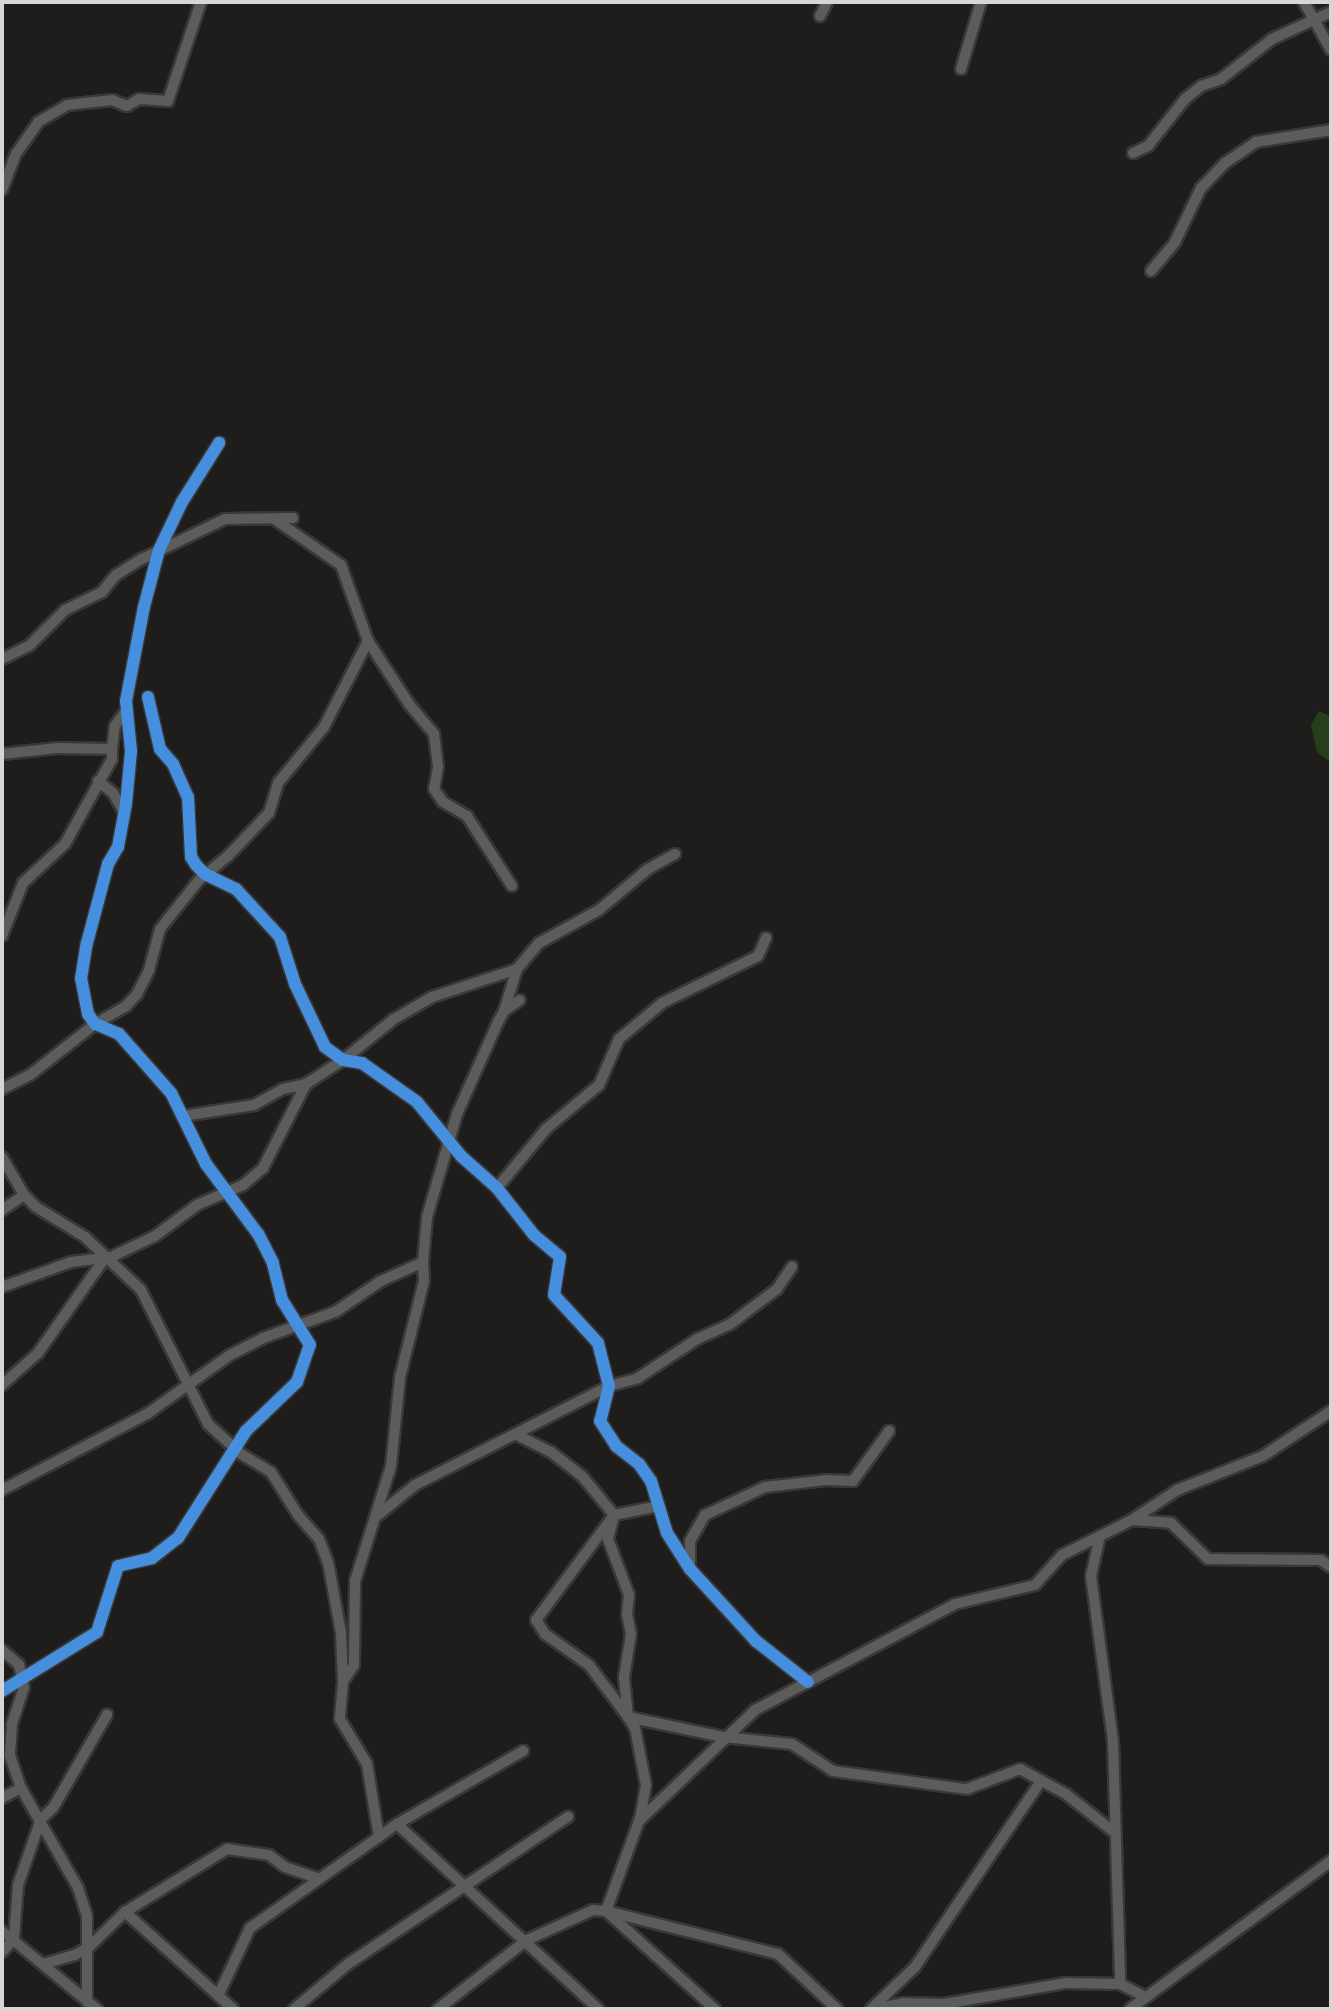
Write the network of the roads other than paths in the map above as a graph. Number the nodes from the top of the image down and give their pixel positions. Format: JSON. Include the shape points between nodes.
{"nodes":[{"id":1,"x":201,"y":2,"type":"edge"},
{"id":2,"x":827,"y":2,"type":"edge"},
{"id":3,"x":981,"y":2,"type":"edge"},
{"id":4,"x":1304,"y":2,"type":"edge"},
{"id":5,"x":1331,"y":12,"type":"edge"},
{"id":6,"x":820,"y":16,"type":"dead end"},
{"id":7,"x":1313,"y":20,"type":"junction"},
{"id":8,"x":1331,"y":50,"type":"edge"},
{"id":9,"x":961,"y":69,"type":"dead end"},
{"id":10,"x":1331,"y":130,"type":"edge"},
{"id":11,"x":1133,"y":153,"type":"dead end"},
{"id":12,"x":2,"y":190,"type":"edge"},
{"id":13,"x":1151,"y":271,"type":"dead end"},
{"id":14,"x":219,"y":443,"type":"dead end"},
{"id":15,"x":293,"y":518,"type":"dead end"},
{"id":16,"x":274,"y":519,"type":"junction"},
{"id":17,"x":159,"y":550,"type":"junction"},
{"id":18,"x":368,"y":641,"type":"junction"},
{"id":19,"x":2,"y":659,"type":"edge"},
{"id":20,"x":148,"y":697,"type":"dead end"},
{"id":21,"x":126,"y":711,"type":"junction"},
{"id":22,"x":112,"y":749,"type":"junction"},
{"id":23,"x":2,"y":754,"type":"edge"},
{"id":24,"x":98,"y":781,"type":"junction"},
{"id":25,"x":124,"y":812,"type":"junction"},
{"id":26,"x":675,"y":854,"type":"dead end"},
{"id":27,"x":205,"y":874,"type":"junction"},
{"id":28,"x":512,"y":886,"type":"dead end"},
{"id":29,"x":2,"y":936,"type":"edge"},
{"id":30,"x":766,"y":938,"type":"dead end"},
{"id":31,"x":517,"y":969,"type":"junction"},
{"id":32,"x":520,"y":1000,"type":"dead end"},
{"id":33,"x":504,"y":1011,"type":"junction"},
{"id":34,"x":95,"y":1024,"type":"junction"},
{"id":35,"x":343,"y":1060,"type":"junction"},
{"id":36,"x":306,"y":1084,"type":"junction"},
{"id":37,"x":2,"y":1089,"type":"edge"},
{"id":38,"x":183,"y":1116,"type":"junction"},
{"id":39,"x":450,"y":1139,"type":"junction"},
{"id":40,"x":2,"y":1157,"type":"edge"},
{"id":41,"x":497,"y":1188,"type":"junction"},
{"id":42,"x":228,"y":1193,"type":"junction"},
{"id":43,"x":24,"y":1195,"type":"junction"},
{"id":44,"x":2,"y":1210,"type":"edge"},
{"id":45,"x":105,"y":1258,"type":"junction"},
{"id":46,"x":423,"y":1262,"type":"junction"},
{"id":47,"x":792,"y":1267,"type":"dead end"},
{"id":48,"x":2,"y":1287,"type":"edge"},
{"id":49,"x":298,"y":1325,"type":"junction"},
{"id":50,"x":2,"y":1385,"type":"edge"},
{"id":51,"x":609,"y":1386,"type":"junction"},
{"id":52,"x":190,"y":1387,"type":"junction"},
{"id":53,"x":1331,"y":1411,"type":"edge"},
{"id":54,"x":889,"y":1431,"type":"dead end"},
{"id":55,"x":515,"y":1434,"type":"junction"},
{"id":56,"x":235,"y":1449,"type":"junction"},
{"id":57,"x":2,"y":1490,"type":"edge"},
{"id":58,"x":659,"y":1506,"type":"junction"},
{"id":59,"x":378,"y":1515,"type":"junction"},
{"id":60,"x":614,"y":1515,"type":"junction"},
{"id":61,"x":1132,"y":1520,"type":"junction"},
{"id":62,"x":1100,"y":1536,"type":"junction"},
{"id":63,"x":1331,"y":1567,"type":"edge"},
{"id":64,"x":690,"y":1569,"type":"junction"},
{"id":65,"x":2,"y":1650,"type":"edge"},
{"id":66,"x":22,"y":1681,"type":"junction"},
{"id":67,"x":343,"y":1682,"type":"junction"},
{"id":68,"x":808,"y":1682,"type":"junction"},
{"id":69,"x":2,"y":1691,"type":"edge"},
{"id":70,"x":107,"y":1715,"type":"dead end"},
{"id":71,"x":628,"y":1717,"type":"junction"},
{"id":72,"x":723,"y":1737,"type":"junction"},
{"id":73,"x":523,"y":1751,"type":"dead end"},
{"id":74,"x":1041,"y":1781,"type":"junction"},
{"id":75,"x":21,"y":1788,"type":"junction"},
{"id":76,"x":2,"y":1798,"type":"edge"},
{"id":77,"x":568,"y":1817,"type":"dead end"},
{"id":78,"x":41,"y":1819,"type":"junction"},
{"id":79,"x":639,"y":1821,"type":"junction"},
{"id":80,"x":397,"y":1824,"type":"junction"},
{"id":81,"x":1114,"y":1832,"type":"junction"},
{"id":82,"x":379,"y":1837,"type":"junction"},
{"id":83,"x":1331,"y":1861,"type":"edge"},
{"id":84,"x":319,"y":1879,"type":"junction"},
{"id":85,"x":464,"y":1887,"type":"junction"},
{"id":86,"x":606,"y":1911,"type":"junction"},
{"id":87,"x":125,"y":1912,"type":"junction"},
{"id":88,"x":2,"y":1931,"type":"edge"},
{"id":89,"x":14,"y":1939,"type":"junction"},
{"id":90,"x":527,"y":1940,"type":"junction"},
{"id":91,"x":89,"y":1947,"type":"junction"},
{"id":92,"x":2,"y":1952,"type":"edge"},
{"id":93,"x":43,"y":1964,"type":"junction"},
{"id":94,"x":1120,"y":1984,"type":"junction"},
{"id":95,"x":219,"y":1994,"type":"junction"},
{"id":96,"x":1146,"y":1997,"type":"junction"},
{"id":97,"x":92,"y":2006,"type":"edge"},
{"id":98,"x":945,"y":2006,"type":"edge"},
{"id":99,"x":595,"y":2008,"type":"edge"},
{"id":100,"x":233,"y":2009,"type":"edge"},
{"id":101,"x":294,"y":2009,"type":"edge"},
{"id":102,"x":438,"y":2009,"type":"edge"},
{"id":103,"x":715,"y":2009,"type":"edge"},
{"id":104,"x":837,"y":2009,"type":"edge"},
{"id":105,"x":872,"y":2009,"type":"edge"},
{"id":106,"x":1130,"y":2009,"type":"edge"}],
"edges":[{"from":1,"to":12,"type":"street","via":[[168,101],[67,105],[38,122],[16,154]]},
{"from":2,"to":6,"type":"street"},
{"from":3,"to":9,"type":"street"},
{"from":4,"to":7,"type":"street"},
{"from":5,"to":7,"type":"street"},
{"from":7,"to":8,"type":"street"},
{"from":7,"to":11,"type":"street","via":[[1272,39],[1221,79],[1201,86],[1148,146]]},
{"from":10,"to":13,"type":"street","via":[[1256,142],[1225,163],[1201,188],[1175,242]]},
{"from":14,"to":17,"type":"street"},
{"from":15,"to":16,"type":"street"},
{"from":16,"to":17,"type":"street","via":[[225,519]]},
{"from":16,"to":18,"type":"street","via":[[341,565]]},
{"from":17,"to":19,"type":"street","via":[[116,575],[102,592],[65,610],[29,646]]},
{"from":17,"to":21,"type":"street"},
{"from":18,"to":27,"type":"street","via":[[324,727],[278,783],[269,813]]},
{"from":18,"to":28,"type":"street","via":[[434,734],[434,789],[443,802],[467,816]]},
{"from":20,"to":27,"type":"street","via":[[160,749],[188,797],[191,857]]},
{"from":21,"to":22,"type":"street","via":[[115,726]]},
{"from":21,"to":25,"type":"street","via":[[131,751]]},
{"from":22,"to":23,"type":"street"},
{"from":22,"to":24,"type":"street","via":[[112,759]]},
{"from":24,"to":25,"type":"street"},
{"from":24,"to":29,"type":"street","via":[[65,844],[23,883]]},
{"from":25,"to":34,"type":"street","via":[[81,979]]},
{"from":26,"to":31,"type":"street","via":[[599,910],[539,943]]},
{"from":27,"to":34,"type":"street","via":[[160,929],[137,994]]},
{"from":27,"to":35,"type":"street","via":[[236,889],[280,937],[311,1024],[325,1047]]},
{"from":30,"to":41,"type":"street","via":[[758,956],[662,1003],[619,1039],[599,1085],[546,1129]]},
{"from":31,"to":33,"type":"street"},
{"from":31,"to":35,"type":"street","via":[[432,997]]},
{"from":32,"to":33,"type":"street"},
{"from":33,"to":39,"type":"street"},
{"from":34,"to":37,"type":"street","via":[[30,1075]]},
{"from":34,"to":38,"type":"street","via":[[112,1028],[147,1062]]},
{"from":35,"to":36,"type":"street"},
{"from":35,"to":39,"type":"street","via":[[362,1063],[399,1088]]},
{"from":36,"to":38,"type":"street","via":[[254,1105]]},
{"from":36,"to":42,"type":"street","via":[[263,1168]]},
{"from":38,"to":42,"type":"street","via":[[206,1164]]},
{"from":39,"to":41,"type":"street"},
{"from":39,"to":46,"type":"street","via":[[427,1217]]},
{"from":40,"to":43,"type":"street"},
{"from":41,"to":51,"type":"street","via":[[534,1235],[560,1257],[554,1295],[598,1343]]},
{"from":42,"to":45,"type":"street"},
{"from":42,"to":49,"type":"street","via":[[258,1234],[273,1263],[282,1300]]},
{"from":43,"to":44,"type":"street"},
{"from":43,"to":45,"type":"street","via":[[48,1217],[85,1237]]},
{"from":45,"to":48,"type":"street","via":[[59,1265]]},
{"from":45,"to":50,"type":"street","via":[[38,1353]]},
{"from":45,"to":52,"type":"street","via":[[146,1297]]},
{"from":46,"to":49,"type":"street","via":[[381,1281],[335,1312]]},
{"from":46,"to":59,"type":"street","via":[[424,1281],[406,1343],[391,1466]]},
{"from":47,"to":51,"type":"street","via":[[777,1289],[729,1325],[697,1339],[638,1378]]},
{"from":49,"to":52,"type":"street","via":[[212,1365]]},
{"from":49,"to":56,"type":"street","via":[[310,1345],[297,1382],[246,1431]]},
{"from":51,"to":55,"type":"street"},
{"from":51,"to":58,"type":"street","via":[[600,1421],[616,1446],[651,1481]]},
{"from":52,"to":56,"type":"street","via":[[208,1424]]},
{"from":52,"to":57,"type":"street","via":[[100,1441]]},
{"from":53,"to":61,"type":"street","via":[[1263,1456],[1177,1490]]},
{"from":54,"to":64,"type":"street","via":[[853,1481],[765,1487],[705,1515],[690,1541]]},
{"from":55,"to":59,"type":"street","via":[[415,1485]]},
{"from":55,"to":60,"type":"street","via":[[582,1476]]},
{"from":56,"to":66,"type":"street","via":[[178,1538],[152,1558],[118,1566],[97,1632]]},
{"from":56,"to":67,"type":"street","via":[[271,1472],[325,1551],[341,1633]]},
{"from":58,"to":60,"type":"street"},
{"from":58,"to":64,"type":"street","via":[[667,1533]]},
{"from":59,"to":67,"type":"street","via":[[355,1581],[354,1665]]},
{"from":60,"to":71,"type":"street","via":[[608,1539],[629,1595],[631,1634],[624,1677]]},
{"from":60,"to":71,"type":"street","via":[[536,1620],[545,1634],[589,1665]]},
{"from":61,"to":62,"type":"street"},
{"from":61,"to":63,"type":"street","via":[[1171,1523],[1208,1559],[1321,1560]]},
{"from":62,"to":68,"type":"street","via":[[1062,1555],[1035,1585],[955,1604]]},
{"from":62,"to":81,"type":"street","via":[[1091,1576],[1113,1741]]},
{"from":64,"to":68,"type":"street","via":[[756,1641]]},
{"from":65,"to":66,"type":"street","via":[[19,1665]]},
{"from":66,"to":69,"type":"street"},
{"from":66,"to":75,"type":"street","via":[[10,1756]]},
{"from":67,"to":82,"type":"street","via":[[340,1719],[367,1764]]},
{"from":68,"to":72,"type":"street","via":[[755,1710]]},
{"from":70,"to":78,"type":"street","via":[[60,1797]]},
{"from":71,"to":72,"type":"street"},
{"from":71,"to":79,"type":"street","via":[[646,1785]]},
{"from":72,"to":74,"type":"street","via":[[792,1744],[833,1771],[967,1789],[1020,1769]]},
{"from":72,"to":79,"type":"street"},
{"from":73,"to":80,"type":"street"},
{"from":74,"to":81,"type":"street"},
{"from":74,"to":105,"type":"street","via":[[915,1967]]},
{"from":75,"to":76,"type":"street"},
{"from":75,"to":78,"type":"street"},
{"from":77,"to":85,"type":"street"},
{"from":78,"to":89,"type":"street","via":[[18,1885]]},
{"from":78,"to":91,"type":"street","via":[[78,1888]]},
{"from":79,"to":86,"type":"street"},
{"from":80,"to":82,"type":"street"},
{"from":80,"to":85,"type":"street"},
{"from":81,"to":94,"type":"street"},
{"from":82,"to":84,"type":"street"},
{"from":83,"to":96,"type":"street"},
{"from":84,"to":87,"type":"street","via":[[269,1855],[227,1849]]},
{"from":84,"to":95,"type":"street","via":[[250,1928]]},
{"from":85,"to":90,"type":"street"},
{"from":85,"to":101,"type":"street","via":[[348,1964]]},
{"from":86,"to":90,"type":"street","via":[[593,1910]]},
{"from":86,"to":103,"type":"street"},
{"from":86,"to":104,"type":"street","via":[[778,1954]]},
{"from":87,"to":91,"type":"street"},
{"from":87,"to":95,"type":"street"},
{"from":88,"to":89,"type":"street"},
{"from":89,"to":92,"type":"street"},
{"from":89,"to":93,"type":"street"},
{"from":90,"to":99,"type":"street"},
{"from":90,"to":102,"type":"street"},
{"from":91,"to":93,"type":"street"},
{"from":91,"to":97,"type":"street"},
{"from":93,"to":97,"type":"street"},
{"from":94,"to":96,"type":"street"},
{"from":94,"to":98,"type":"street","via":[[1029,1987]]},
{"from":95,"to":100,"type":"street"},
{"from":96,"to":106,"type":"street"},
{"from":98,"to":105,"type":"street","via":[[903,2003]]}]}
